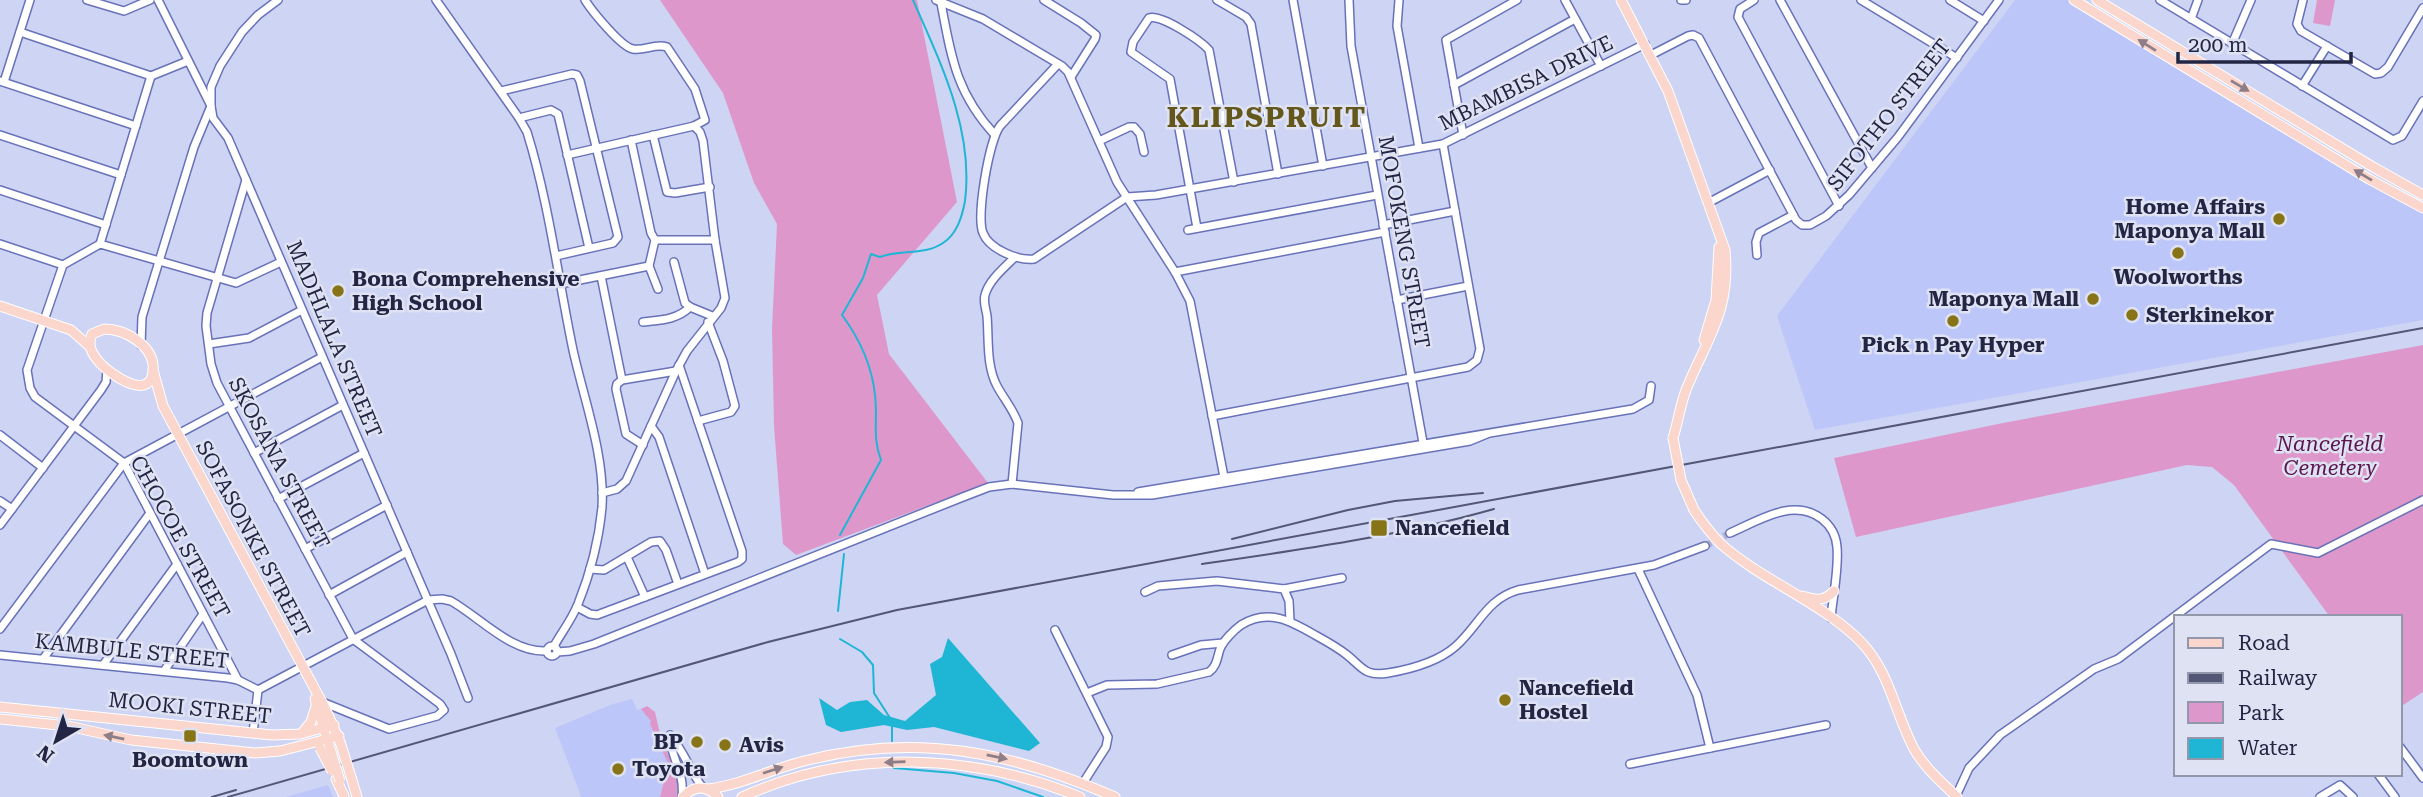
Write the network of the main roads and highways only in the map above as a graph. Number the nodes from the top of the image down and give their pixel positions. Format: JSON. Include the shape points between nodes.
{"nodes":[{"id":1,"x":1621,"y":0,"type":"edge"},
{"id":2,"x":2097,"y":0,"type":"edge"},
{"id":3,"x":2081,"y":2,"type":"edge"},
{"id":4,"x":2422,"y":202,"type":"edge"},
{"id":5,"x":0,"y":306,"type":"edge"},
{"id":6,"x":71,"y":330,"type":"junction"},
{"id":7,"x":99,"y":330,"type":"junction"},
{"id":8,"x":89,"y":346,"type":"junction"},
{"id":9,"x":153,"y":370,"type":"junction"},
{"id":10,"x":137,"y":385,"type":"junction"},
{"id":11,"x":163,"y":406,"type":"junction"},
{"id":12,"x":1834,"y":590,"type":"road end"},
{"id":13,"x":1794,"y":593,"type":"junction"},
{"id":14,"x":319,"y":702,"type":"junction"},
{"id":15,"x":0,"y":707,"type":"edge"},
{"id":16,"x":0,"y":719,"type":"edge"},
{"id":17,"x":329,"y":727,"type":"junction"},
{"id":18,"x":300,"y":734,"type":"junction"},
{"id":19,"x":340,"y":739,"type":"junction"},
{"id":20,"x":323,"y":744,"type":"junction"},
{"id":21,"x":705,"y":788,"type":"junction"},
{"id":22,"x":344,"y":797,"type":"edge"},
{"id":23,"x":357,"y":797,"type":"edge"},
{"id":24,"x":682,"y":797,"type":"edge"},
{"id":25,"x":719,"y":797,"type":"edge"},
{"id":26,"x":742,"y":797,"type":"edge"},
{"id":27,"x":1080,"y":797,"type":"edge"},
{"id":28,"x":1115,"y":797,"type":"edge"},
{"id":29,"x":1956,"y":797,"type":"edge"}],
"edges":[{"from":1,"to":13,"type":"main road","bridge":true,"via":[[1668,91],[1717,228],[1719,261],[1713,313],[1680,388],[1674,425],[1681,481],[1694,510],[1723,546]]},
{"from":2,"to":4,"type":"main road","one_way":true,"via":[[2373,167]]},
{"from":4,"to":3,"type":"main road","one_way":true,"via":[[2379,185]]},
{"from":5,"to":6,"type":"main road","name":"SOFASONKE STREET"},
{"from":6,"to":7,"type":"main road","name":"SOFASONKE STREET"},
{"from":6,"to":8,"type":"main road","name":"SOFASONKE STREET"},
{"from":7,"to":8,"type":"main road","via":[[90,337]]},
{"from":7,"to":9,"type":"main road","name":"SOFASONKE STREET","via":[[124,333],[141,345]]},
{"from":8,"to":10,"type":"main road","name":"SOFASONKE STREET","via":[[107,370]]},
{"from":9,"to":10,"type":"main road","via":[[146,383]]},
{"from":9,"to":11,"type":"main road","name":"SOFASONKE STREET"},
{"from":10,"to":11,"type":"main road","name":"SOFASONKE STREET"},
{"from":11,"to":14,"type":"main road","name":"SOFASONKE STREET"},
{"from":12,"to":13,"type":"main road","via":[[1820,600]]},
{"from":13,"to":29,"type":"main road","via":[[1853,635],[1875,659],[1915,750]]},
{"from":14,"to":17,"type":"main road","name":"SOFASONKE STREET"},
{"from":14,"to":18,"type":"main road"},
{"from":15,"to":18,"type":"main road","name":"MOOKI STREET"},
{"from":20,"to":16,"type":"main road","name":"MOOKI STREET","one_way":true,"via":[[267,753],[237,751]]},
{"from":17,"to":18,"type":"main road","name":"MOOKI STREET"},
{"from":17,"to":19,"type":"main road","name":"SOFASONKE STREET"},
{"from":17,"to":20,"type":"main road","name":"SOFASONKE STREET"},
{"from":19,"to":20,"type":"main road","name":"MOOKI STREET"},
{"from":19,"to":23,"type":"main road","name":"SOFASONKE STREET","bridge":true},
{"from":20,"to":22,"type":"main road","name":"SOFASONKE STREET","bridge":true},
{"from":21,"to":24,"type":"main road","via":[[691,789]]},
{"from":21,"to":25,"type":"main road"},
{"from":21,"to":28,"type":"main road","one_way":true,"via":[[729,786],[836,754],[915,748],[1006,758]]},
{"from":27,"to":26,"type":"main road","one_way":true,"via":[[999,771],[925,762],[824,771]]}]}
